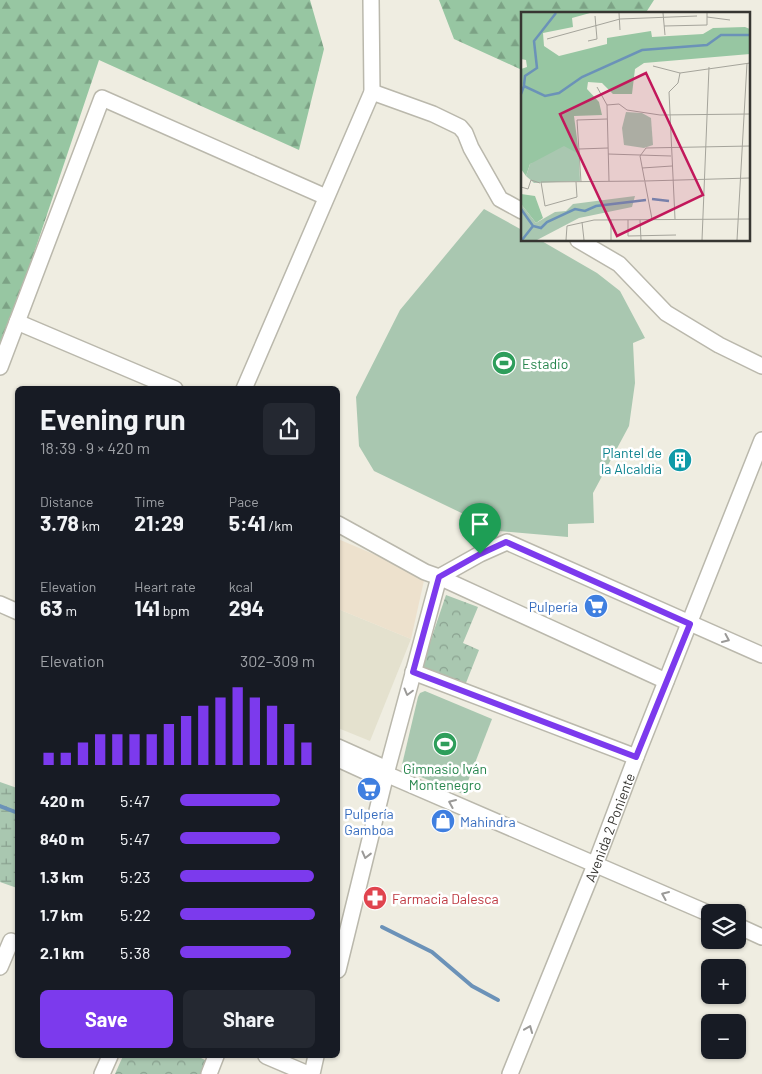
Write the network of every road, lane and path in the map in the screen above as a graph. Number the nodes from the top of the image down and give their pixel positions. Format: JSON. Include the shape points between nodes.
{"nodes":[{"id":1,"x":371,"y":0,"type":"edge"},
{"id":2,"x":372,"y":92,"type":"junction"},
{"id":3,"x":326,"y":198,"type":"junction"},
{"id":4,"x":521,"y":210,"type":"edge"},
{"id":5,"x":580,"y":241,"type":"edge"},
{"id":6,"x":17,"y":322,"type":"junction"},
{"id":7,"x":762,"y":366,"type":"edge"},
{"id":8,"x":0,"y":367,"type":"edge"},
{"id":9,"x":168,"y":386,"type":"edge"},
{"id":10,"x":245,"y":386,"type":"edge"},
{"id":11,"x":762,"y":440,"type":"edge"},
{"id":12,"x":340,"y":525,"type":"edge"},
{"id":13,"x":439,"y":577,"type":"junction"},
{"id":14,"x":0,"y":594,"type":"edge"},
{"id":15,"x":15,"y":601,"type":"edge"},
{"id":16,"x":0,"y":604,"type":"edge"},
{"id":17,"x":15,"y":611,"type":"edge"},
{"id":18,"x":690,"y":624,"type":"junction"},
{"id":19,"x":762,"y":655,"type":"edge"},
{"id":20,"x":413,"y":672,"type":"junction"},
{"id":21,"x":666,"y":681,"type":"junction"},
{"id":22,"x":340,"y":748,"type":"edge"},
{"id":23,"x":636,"y":757,"type":"junction"},
{"id":24,"x":340,"y":759,"type":"edge"},
{"id":25,"x":386,"y":774,"type":"junction"},
{"id":26,"x":595,"y":865,"type":"junction"},
{"id":27,"x":701,"y":910,"type":"edge"},
{"id":28,"x":746,"y":930,"type":"edge"},
{"id":29,"x":762,"y":937,"type":"edge"},
{"id":30,"x":10,"y":940,"type":"edge"},
{"id":31,"x":340,"y":962,"type":"edge"},
{"id":32,"x":0,"y":967,"type":"edge"},
{"id":33,"x":109,"y":1058,"type":"edge"},
{"id":34,"x":215,"y":1058,"type":"edge"},
{"id":35,"x":271,"y":1058,"type":"edge"},
{"id":36,"x":316,"y":1058,"type":"edge"},
{"id":37,"x":102,"y":1074,"type":"edge"},
{"id":38,"x":209,"y":1074,"type":"edge"},
{"id":39,"x":308,"y":1074,"type":"edge"},
{"id":40,"x":312,"y":1074,"type":"edge"},
{"id":41,"x":510,"y":1074,"type":"edge"}],
"edges":[{"from":1,"to":2,"type":"street"},
{"from":2,"to":3,"type":"street"},
{"from":2,"to":4,"type":"street","via":[[460,127],[500,199]]},
{"from":3,"to":6,"type":"street","via":[[102,98]]},
{"from":3,"to":10,"type":"street"},
{"from":5,"to":7,"type":"street","via":[[619,264],[666,313]]},
{"from":6,"to":8,"type":"street"},
{"from":6,"to":9,"type":"street"},
{"from":11,"to":18,"type":"street","name":"Avenida 2 Poniente"},
{"from":12,"to":13,"type":"street"},
{"from":13,"to":18,"type":"street","via":[[506,542]]},
{"from":13,"to":20,"type":"street"},
{"from":13,"to":21,"type":"street"},
{"from":14,"to":15,"type":"street"},
{"from":16,"to":17,"type":"street"},
{"from":18,"to":19,"type":"street","one_way":true},
{"from":18,"to":21,"type":"street","name":"Avenida 2 Poniente"},
{"from":20,"to":23,"type":"street"},
{"from":20,"to":25,"type":"street","one_way":true},
{"from":21,"to":23,"type":"street","name":"Avenida 2 Poniente"},
{"from":22,"to":25,"type":"street"},
{"from":23,"to":26,"type":"street","name":"Avenida 2 Poniente"},
{"from":24,"to":25,"type":"street"},
{"from":26,"to":25,"type":"street","one_way":true},
{"from":25,"to":31,"type":"street","one_way":true},
{"from":27,"to":26,"type":"street","one_way":true},
{"from":41,"to":26,"type":"street","name":"Avenida 2 Poniente","one_way":true},
{"from":28,"to":29,"type":"street"},
{"from":30,"to":32,"type":"street"},
{"from":33,"to":37,"type":"street"},
{"from":34,"to":38,"type":"street"},
{"from":35,"to":39,"type":"street"},
{"from":36,"to":40,"type":"street"}]}
